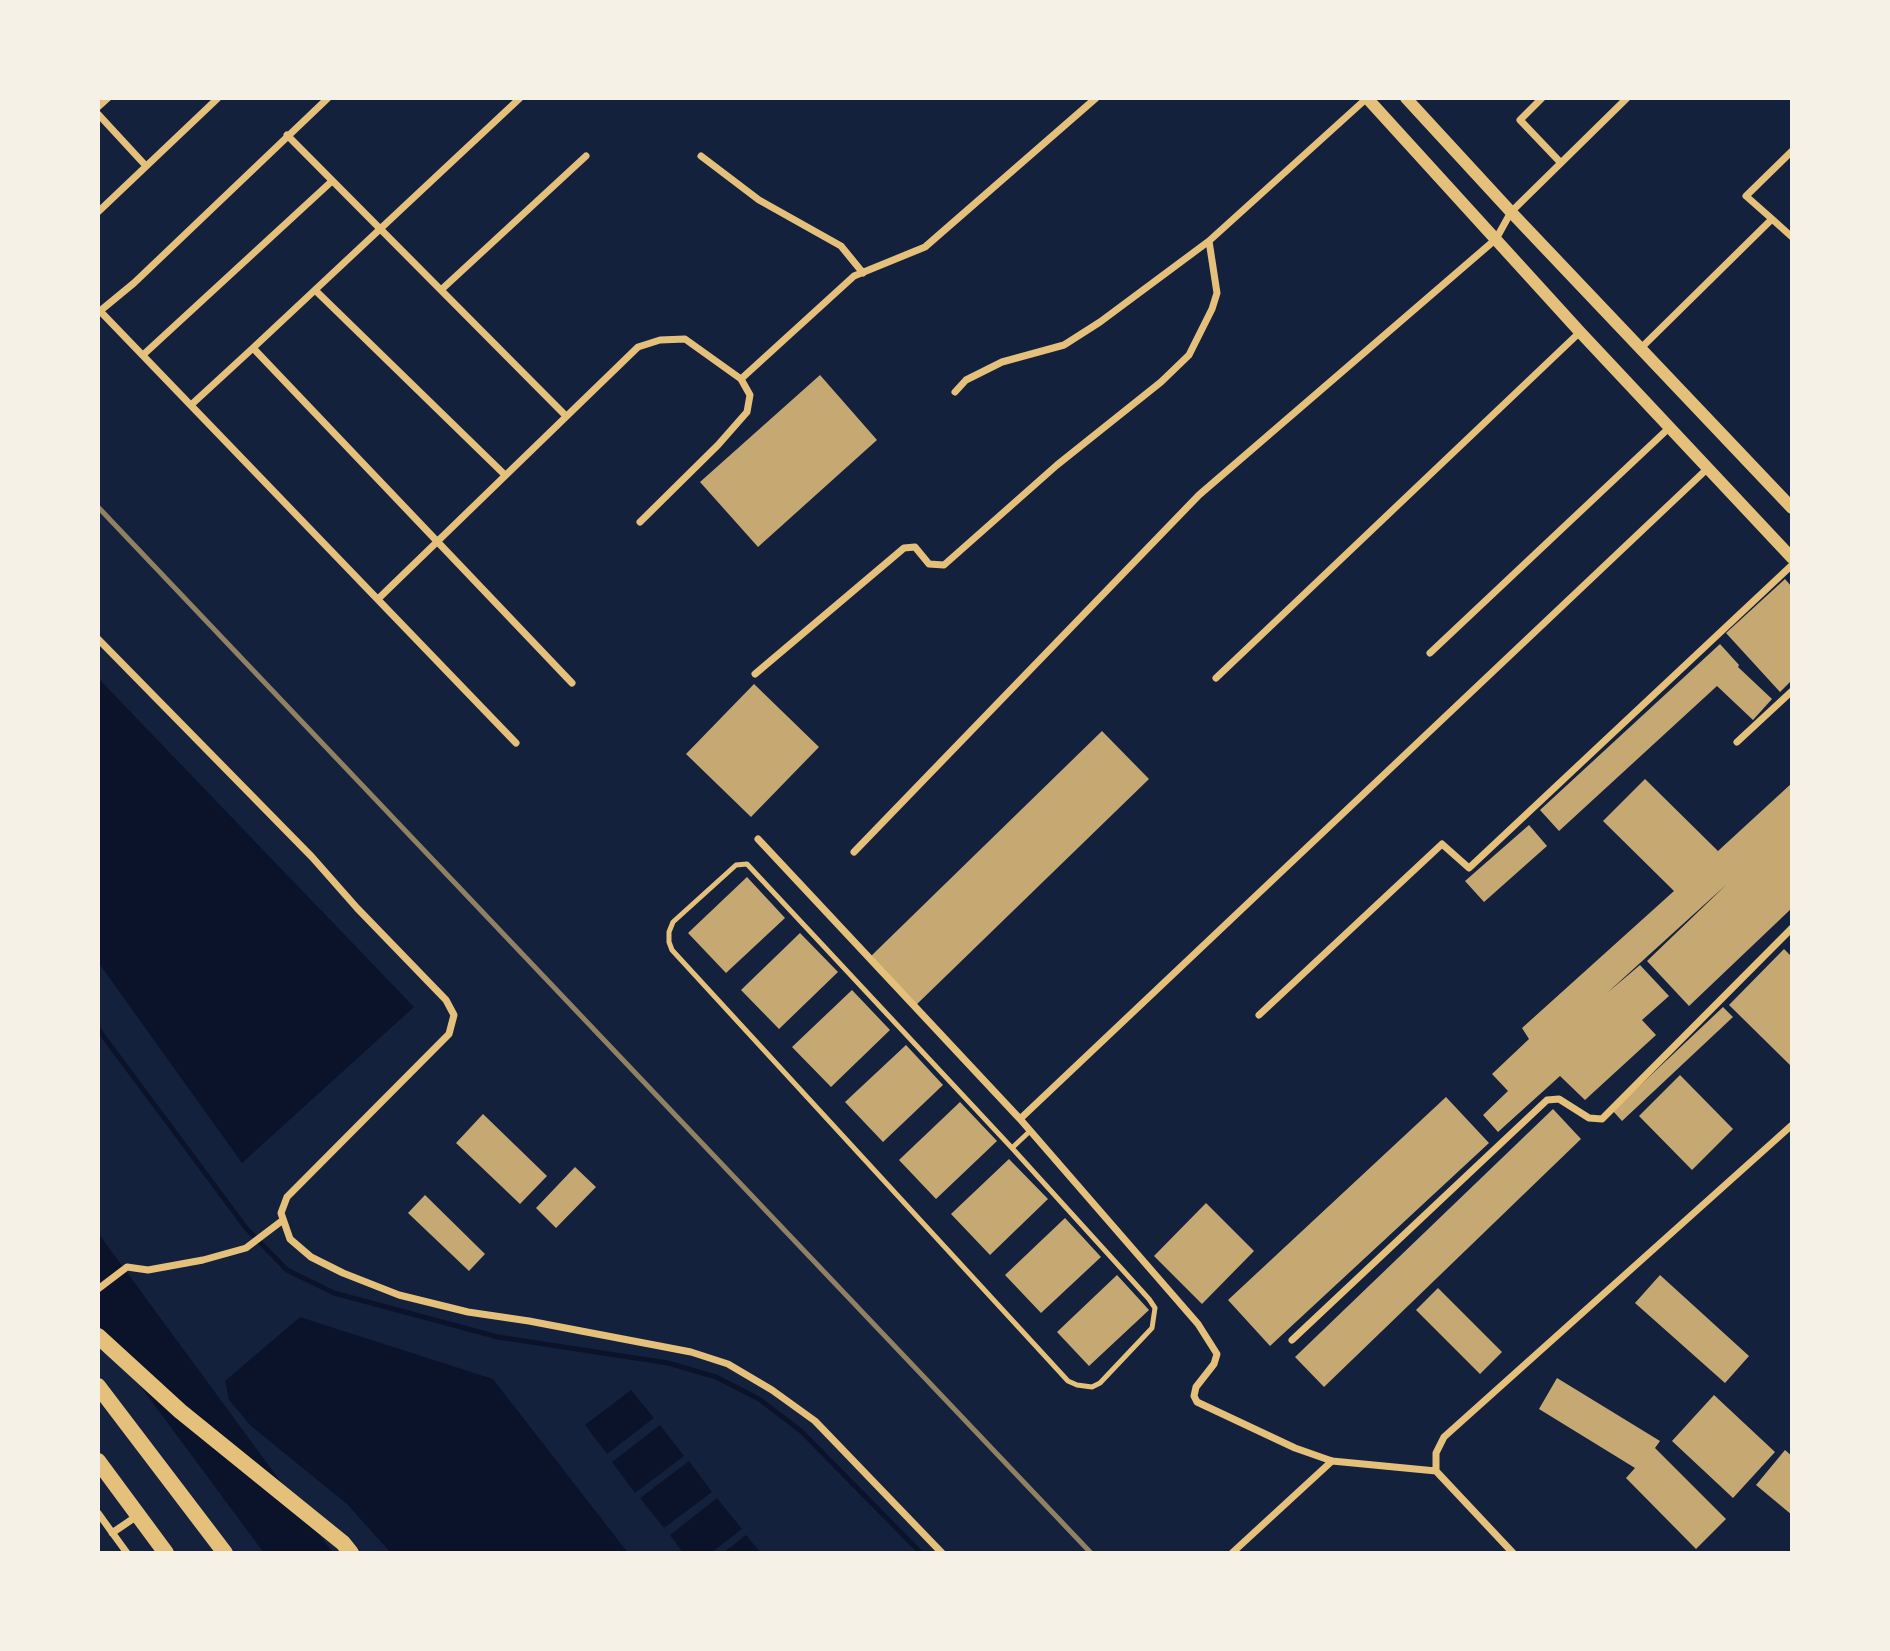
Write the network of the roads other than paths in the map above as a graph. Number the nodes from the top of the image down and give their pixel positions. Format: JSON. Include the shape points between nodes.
{"nodes":[{"id":1,"x":108,"y":98,"type":"edge"},
{"id":2,"x":218,"y":98,"type":"edge"},
{"id":3,"x":328,"y":98,"type":"edge"},
{"id":4,"x":520,"y":98,"type":"edge"},
{"id":5,"x":1096,"y":98,"type":"edge"},
{"id":6,"x":1367,"y":98,"type":"edge"},
{"id":7,"x":1406,"y":98,"type":"edge"},
{"id":8,"x":1542,"y":98,"type":"edge"},
{"id":9,"x":1627,"y":98,"type":"edge"},
{"id":10,"x":98,"y":107,"type":"edge"},
{"id":11,"x":98,"y":114,"type":"edge"},
{"id":12,"x":287,"y":135,"type":"junction"},
{"id":13,"x":1792,"y":152,"type":"edge"},
{"id":14,"x":586,"y":156,"type":"dead end"},
{"id":15,"x":701,"y":156,"type":"dead end"},
{"id":16,"x":1561,"y":163,"type":"junction"},
{"id":17,"x":146,"y":166,"type":"junction"},
{"id":18,"x":332,"y":181,"type":"junction"},
{"id":19,"x":98,"y":212,"type":"edge"},
{"id":20,"x":1511,"y":212,"type":"junction"},
{"id":21,"x":1772,"y":219,"type":"junction"},
{"id":22,"x":380,"y":229,"type":"junction"},
{"id":23,"x":1792,"y":237,"type":"edge"},
{"id":24,"x":1496,"y":239,"type":"junction"},
{"id":25,"x":1209,"y":241,"type":"junction"},
{"id":26,"x":863,"y":273,"type":"junction"},
{"id":27,"x":315,"y":290,"type":"junction"},
{"id":28,"x":440,"y":290,"type":"junction"},
{"id":29,"x":1580,"y":332,"type":"junction"},
{"id":30,"x":253,"y":348,"type":"junction"},
{"id":31,"x":1640,"y":349,"type":"junction"},
{"id":32,"x":143,"y":355,"type":"junction"},
{"id":33,"x":741,"y":379,"type":"junction"},
{"id":34,"x":955,"y":392,"type":"dead end"},
{"id":35,"x":191,"y":405,"type":"junction"},
{"id":36,"x":566,"y":416,"type":"junction"},
{"id":37,"x":1670,"y":427,"type":"junction"},
{"id":38,"x":1709,"y":468,"type":"junction"},
{"id":39,"x":505,"y":475,"type":"junction"},
{"id":40,"x":1792,"y":508,"type":"edge"},
{"id":41,"x":640,"y":523,"type":"dead end"},
{"id":42,"x":438,"y":542,"type":"junction"},
{"id":43,"x":1792,"y":558,"type":"edge"},
{"id":44,"x":1792,"y":565,"type":"edge"},
{"id":45,"x":378,"y":599,"type":"junction"},
{"id":46,"x":98,"y":639,"type":"edge"},
{"id":47,"x":1430,"y":653,"type":"dead end"},
{"id":48,"x":755,"y":674,"type":"dead end"},
{"id":49,"x":1216,"y":678,"type":"dead end"},
{"id":50,"x":572,"y":683,"type":"dead end"},
{"id":51,"x":1792,"y":691,"type":"edge"},
{"id":52,"x":1737,"y":742,"type":"dead end"},
{"id":53,"x":516,"y":743,"type":"dead end"},
{"id":54,"x":758,"y":839,"type":"dead end"},
{"id":55,"x":854,"y":852,"type":"dead end"},
{"id":56,"x":1792,"y":928,"type":"edge"},
{"id":57,"x":1259,"y":1015,"type":"dead end"},
{"id":58,"x":1020,"y":1119,"type":"junction"},
{"id":59,"x":1792,"y":1125,"type":"edge"},
{"id":60,"x":1030,"y":1130,"type":"junction"},
{"id":61,"x":1012,"y":1148,"type":"junction"},
{"id":62,"x":283,"y":1220,"type":"junction"},
{"id":63,"x":98,"y":1289,"type":"edge"},
{"id":64,"x":98,"y":1336,"type":"edge"},
{"id":65,"x":1292,"y":1340,"type":"dead end"},
{"id":66,"x":98,"y":1386,"type":"edge"},
{"id":67,"x":98,"y":1461,"type":"edge"},
{"id":68,"x":1332,"y":1461,"type":"junction"},
{"id":69,"x":1436,"y":1471,"type":"junction"},
{"id":70,"x":98,"y":1513,"type":"edge"},
{"id":71,"x":137,"y":1516,"type":"junction"},
{"id":72,"x":112,"y":1533,"type":"junction"},
{"id":73,"x":347,"y":1548,"type":"edge"},
{"id":74,"x":127,"y":1553,"type":"edge"},
{"id":75,"x":166,"y":1553,"type":"edge"},
{"id":76,"x":225,"y":1553,"type":"edge"},
{"id":77,"x":942,"y":1553,"type":"edge"},
{"id":78,"x":1232,"y":1553,"type":"edge"},
{"id":79,"x":1513,"y":1553,"type":"edge"}],
"edges":[{"from":1,"to":10,"type":"street"},
{"from":2,"to":17,"type":"street"},
{"from":3,"to":12,"type":"street"},
{"from":4,"to":22,"type":"street"},
{"from":5,"to":26,"type":"street","via":[[925,247]]},
{"from":6,"to":24,"type":"street"},
{"from":6,"to":25,"type":"street"},
{"from":7,"to":20,"type":"street"},
{"from":8,"to":16,"type":"street","via":[[1520,120]]},
{"from":9,"to":16,"type":"street"},
{"from":11,"to":17,"type":"street"},
{"from":12,"to":18,"type":"street"},
{"from":12,"to":32,"type":"street","via":[[100,311]]},
{"from":13,"to":21,"type":"street","via":[[1746,196]]},
{"from":14,"to":28,"type":"street"},
{"from":15,"to":26,"type":"street","via":[[759,200],[841,246]]},
{"from":16,"to":20,"type":"street"},
{"from":17,"to":19,"type":"street"},
{"from":18,"to":22,"type":"street"},
{"from":18,"to":32,"type":"street"},
{"from":20,"to":24,"type":"street"},
{"from":20,"to":31,"type":"street"},
{"from":21,"to":23,"type":"street"},
{"from":21,"to":31,"type":"street"},
{"from":22,"to":27,"type":"street"},
{"from":22,"to":28,"type":"street"},
{"from":24,"to":29,"type":"street"},
{"from":24,"to":55,"type":"street","via":[[1199,495]]},
{"from":25,"to":34,"type":"street","via":[[1064,345],[1002,362],[966,380]]},
{"from":25,"to":48,"type":"street","via":[[1217,293],[1212,309],[1189,355],[1161,382],[1057,465],[944,565],[929,564],[915,547],[904,548]]},
{"from":26,"to":33,"type":"street","via":[[854,276]]},
{"from":27,"to":30,"type":"street"},
{"from":27,"to":39,"type":"street"},
{"from":28,"to":36,"type":"street"},
{"from":29,"to":37,"type":"street"},
{"from":29,"to":49,"type":"street"},
{"from":30,"to":35,"type":"street"},
{"from":30,"to":42,"type":"street"},
{"from":31,"to":40,"type":"street"},
{"from":32,"to":35,"type":"street"},
{"from":33,"to":36,"type":"street","via":[[685,338],[660,340],[638,347]]},
{"from":33,"to":41,"type":"street","via":[[750,395],[747,412]]},
{"from":35,"to":45,"type":"street"},
{"from":36,"to":39,"type":"street"},
{"from":37,"to":38,"type":"street"},
{"from":37,"to":47,"type":"street"},
{"from":38,"to":43,"type":"street"},
{"from":38,"to":58,"type":"street"},
{"from":39,"to":42,"type":"street"},
{"from":42,"to":45,"type":"street"},
{"from":42,"to":50,"type":"street"},
{"from":44,"to":57,"type":"street","via":[[1469,868],[1442,844]]},
{"from":45,"to":53,"type":"street"},
{"from":46,"to":62,"type":"street","via":[[312,857],[446,1000],[454,1015],[449,1034],[287,1197]]},
{"from":51,"to":52,"type":"street"},
{"from":54,"to":58,"type":"street"},
{"from":56,"to":65,"type":"street","via":[[1602,1119],[1589,1118],[1559,1099],[1547,1100]]},
{"from":58,"to":60,"type":"street"},
{"from":59,"to":69,"type":"street","via":[[1444,1437],[1436,1454]]},
{"from":60,"to":61,"type":"lane"},
{"from":60,"to":68,"type":"street","via":[[1216,1350],[1214,1364],[1196,1387],[1197,1402]]},
{"from":61,"to":61,"type":"lane","via":[[747,864],[736,865],[673,922],[669,932],[673,950],[1068,1381],[1091,1387],[1152,1328],[1155,1308]]},
{"from":62,"to":63,"type":"street","via":[[246,1248],[148,1270],[127,1267]]},
{"from":62,"to":77,"type":"street","via":[[290,1239],[312,1257],[399,1295],[691,1352],[728,1364],[815,1421]]},
{"from":64,"to":73,"type":"main road","via":[[180,1411]]},
{"from":66,"to":76,"type":"main road"},
{"from":67,"to":71,"type":"main road"},
{"from":68,"to":69,"type":"street"},
{"from":68,"to":78,"type":"street"},
{"from":69,"to":79,"type":"street"},
{"from":70,"to":72,"type":"street"},
{"from":71,"to":72,"type":"street"},
{"from":71,"to":75,"type":"main road"},
{"from":72,"to":74,"type":"street"}]}
